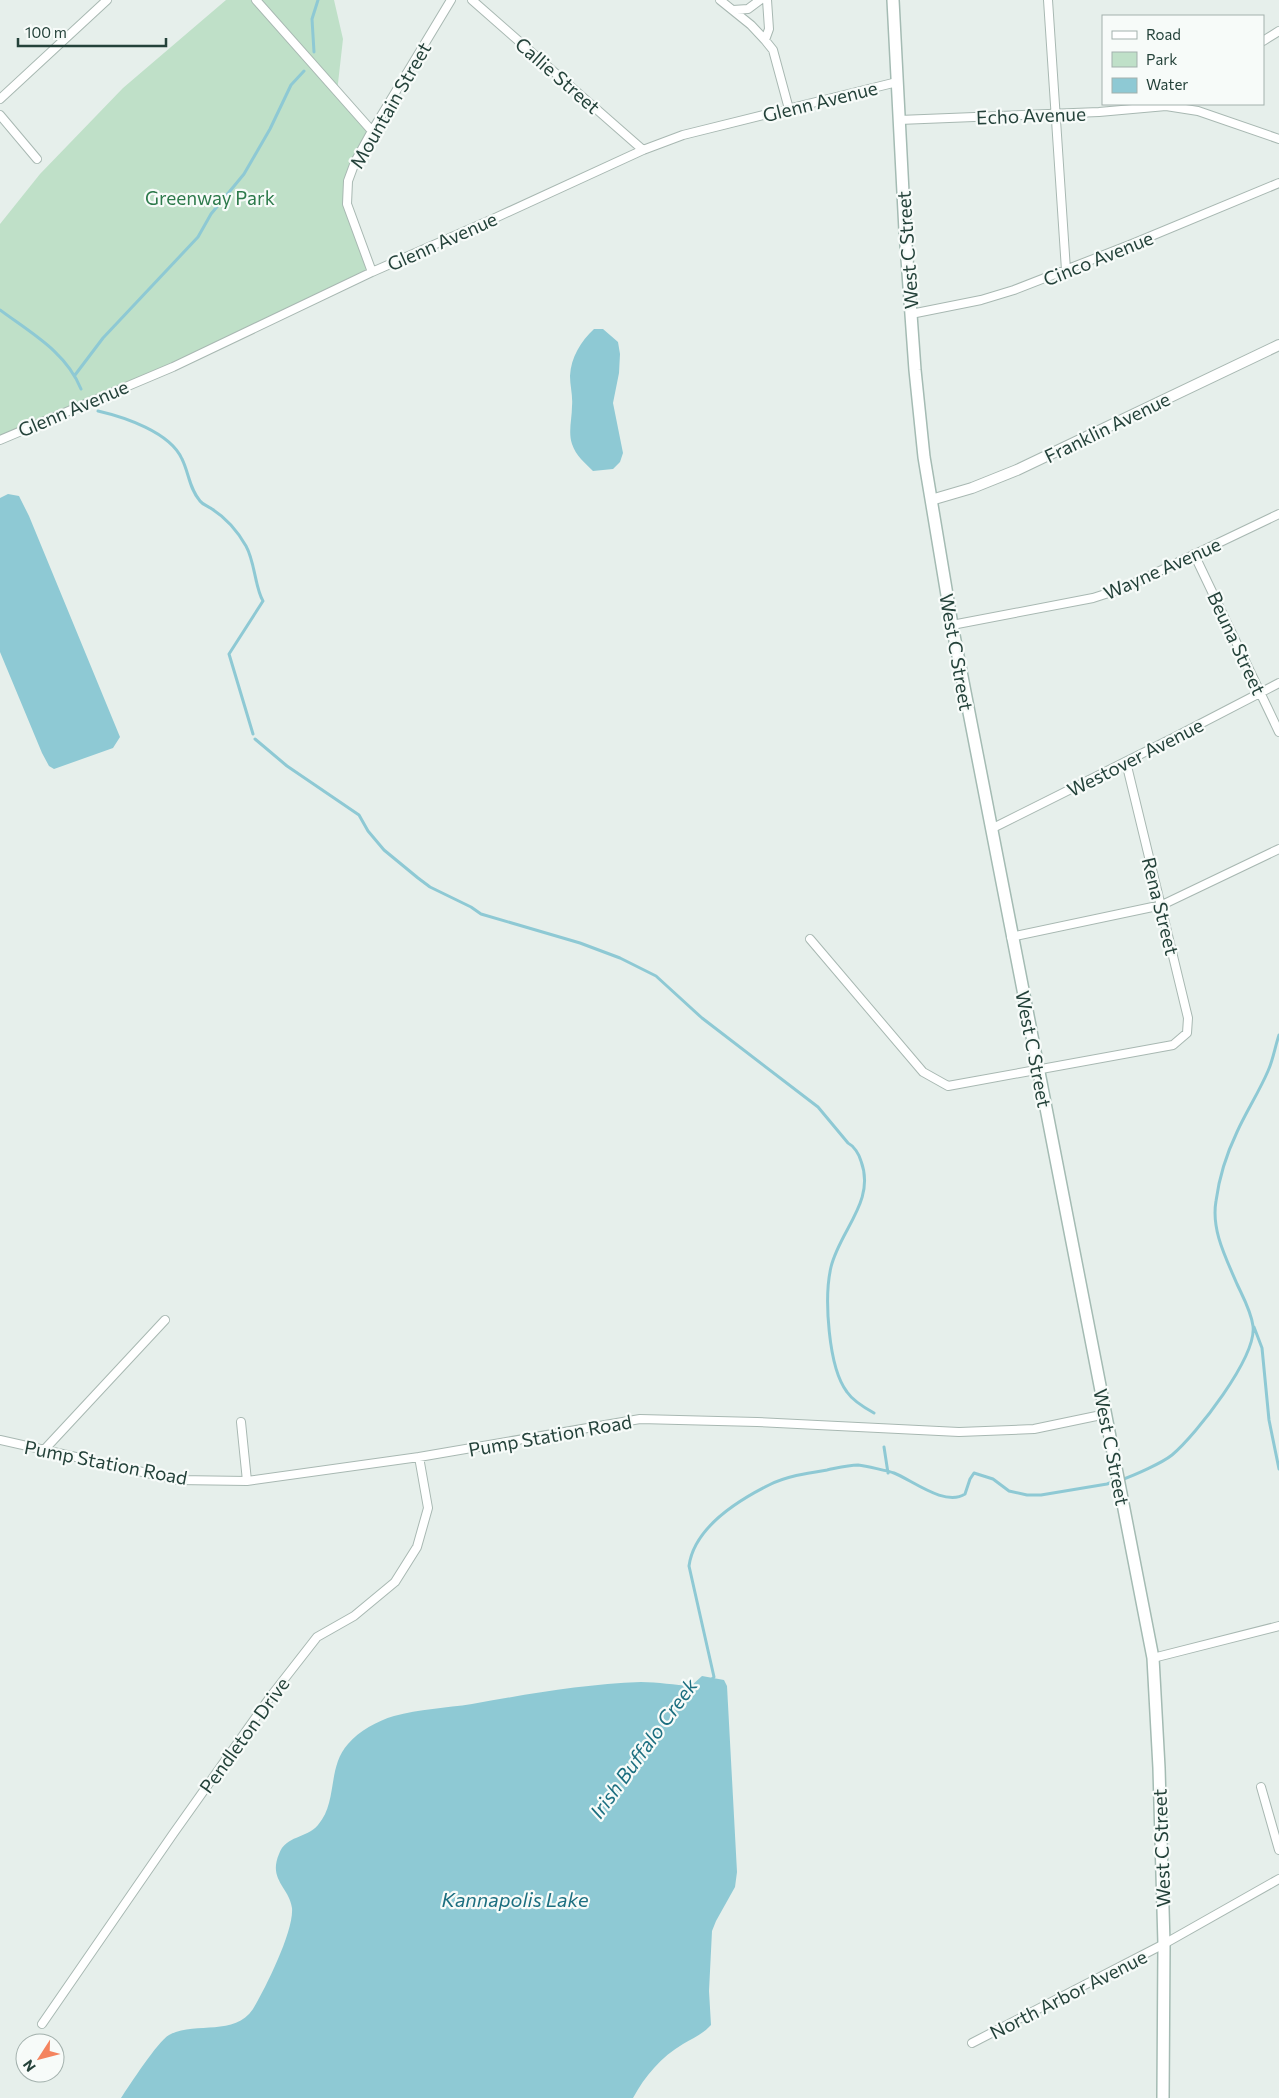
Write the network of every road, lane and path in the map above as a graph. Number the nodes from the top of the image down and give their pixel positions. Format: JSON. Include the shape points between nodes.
{"nodes":[{"id":1,"x":107,"y":0,"type":"edge"},
{"id":2,"x":256,"y":0,"type":"edge"},
{"id":3,"x":451,"y":0,"type":"edge"},
{"id":4,"x":472,"y":0,"type":"edge"},
{"id":5,"x":720,"y":0,"type":"edge"},
{"id":6,"x":760,"y":0,"type":"edge"},
{"id":7,"x":767,"y":0,"type":"edge"},
{"id":8,"x":893,"y":0,"type":"edge"},
{"id":9,"x":1048,"y":0,"type":"edge"},
{"id":10,"x":733,"y":10,"type":"junction"},
{"id":11,"x":1279,"y":31,"type":"edge"},
{"id":12,"x":765,"y":40,"type":"junction"},
{"id":13,"x":1264,"y":40,"type":"edge"},
{"id":14,"x":897,"y":82,"type":"junction"},
{"id":15,"x":0,"y":99,"type":"edge"},
{"id":16,"x":1167,"y":105,"type":"edge"},
{"id":17,"x":789,"y":109,"type":"junction"},
{"id":18,"x":1055,"y":114,"type":"junction"},
{"id":19,"x":0,"y":116,"type":"edge"},
{"id":20,"x":899,"y":120,"type":"junction"},
{"id":21,"x":372,"y":132,"type":"junction"},
{"id":22,"x":1279,"y":139,"type":"edge"},
{"id":23,"x":644,"y":150,"type":"junction"},
{"id":24,"x":37,"y":159,"type":"dead end"},
{"id":25,"x":1279,"y":184,"type":"edge"},
{"id":26,"x":1066,"y":270,"type":"junction"},
{"id":27,"x":372,"y":272,"type":"junction"},
{"id":28,"x":911,"y":314,"type":"junction"},
{"id":29,"x":1279,"y":345,"type":"edge"},
{"id":30,"x":0,"y":440,"type":"edge"},
{"id":31,"x":931,"y":500,"type":"junction"},
{"id":32,"x":1279,"y":514,"type":"edge"},
{"id":33,"x":1194,"y":554,"type":"junction"},
{"id":34,"x":952,"y":625,"type":"junction"},
{"id":35,"x":1279,"y":683,"type":"edge"},
{"id":36,"x":1260,"y":692,"type":"junction"},
{"id":37,"x":1279,"y":732,"type":"edge"},
{"id":38,"x":1126,"y":762,"type":"junction"},
{"id":39,"x":991,"y":829,"type":"junction"},
{"id":40,"x":1279,"y":849,"type":"edge"},
{"id":41,"x":1162,"y":905,"type":"junction"},
{"id":42,"x":1012,"y":937,"type":"junction"},
{"id":43,"x":810,"y":939,"type":"dead end"},
{"id":44,"x":1039,"y":1069,"type":"junction"},
{"id":45,"x":165,"y":1320,"type":"dead end"},
{"id":46,"x":1106,"y":1414,"type":"junction"},
{"id":47,"x":241,"y":1422,"type":"dead end"},
{"id":48,"x":0,"y":1440,"type":"edge"},
{"id":49,"x":44,"y":1450,"type":"junction"},
{"id":50,"x":419,"y":1457,"type":"junction"},
{"id":51,"x":247,"y":1481,"type":"junction"},
{"id":52,"x":1279,"y":1626,"type":"edge"},
{"id":53,"x":1153,"y":1658,"type":"junction"},
{"id":54,"x":1261,"y":1787,"type":"dead end"},
{"id":55,"x":1279,"y":1850,"type":"edge"},
{"id":56,"x":1279,"y":1879,"type":"edge"},
{"id":57,"x":1164,"y":1944,"type":"junction"},
{"id":58,"x":42,"y":2024,"type":"dead end"},
{"id":59,"x":972,"y":2043,"type":"dead end"},
{"id":60,"x":1163,"y":2098,"type":"edge"}],
"edges":[{"from":1,"to":15,"type":"street"},
{"from":2,"to":21,"type":"street"},
{"from":3,"to":21,"type":"street","name":"Mountain Street"},
{"from":4,"to":23,"type":"street","name":"Callie Street"},
{"from":5,"to":10,"type":"street"},
{"from":6,"to":10,"type":"street","via":[[748,9]]},
{"from":7,"to":12,"type":"street","via":[[769,29]]},
{"from":8,"to":14,"type":"main road","name":"West C Street"},
{"from":9,"to":18,"type":"street"},
{"from":10,"to":12,"type":"street"},
{"from":11,"to":13,"type":"street"},
{"from":12,"to":17,"type":"street","via":[[773,50]]},
{"from":14,"to":17,"type":"street","name":"Glenn Avenue"},
{"from":14,"to":20,"type":"main road","name":"West C Street"},
{"from":16,"to":18,"type":"street","name":"Echo Avenue"},
{"from":16,"to":22,"type":"street","name":"Echo Avenue","via":[[1198,111]]},
{"from":17,"to":23,"type":"street","name":"Glenn Avenue","via":[[683,136]]},
{"from":18,"to":20,"type":"street","name":"Echo Avenue"},
{"from":18,"to":26,"type":"street"},
{"from":19,"to":24,"type":"street"},
{"from":20,"to":28,"type":"main road","name":"West C Street"},
{"from":21,"to":27,"type":"street","name":"Mountain Street","via":[[348,181],[347,204]]},
{"from":23,"to":27,"type":"street","name":"Glenn Avenue"},
{"from":25,"to":26,"type":"street","name":"Cinco Avenue"},
{"from":26,"to":28,"type":"street","name":"Cinco Avenue","via":[[1022,288]]},
{"from":27,"to":30,"type":"street","name":"Glenn Avenue","via":[[173,367]]},
{"from":28,"to":31,"type":"main road","name":"West C Street","via":[[923,449]]},
{"from":29,"to":31,"type":"street","name":"Franklin Avenue","via":[[1018,470]]},
{"from":31,"to":34,"type":"main road","name":"West C Street"},
{"from":32,"to":33,"type":"street","name":"Wayne Avenue"},
{"from":33,"to":34,"type":"street","name":"Wayne Avenue","via":[[1124,588],[1093,598]]},
{"from":33,"to":36,"type":"street","name":"Beuna Street"},
{"from":34,"to":39,"type":"main road","name":"West C Street"},
{"from":35,"to":36,"type":"street","name":"Westover Avenue"},
{"from":36,"to":37,"type":"street","name":"Beuna Street"},
{"from":36,"to":38,"type":"street","name":"Westover Avenue"},
{"from":38,"to":39,"type":"street","name":"Westover Avenue"},
{"from":38,"to":41,"type":"street","name":"Rena Street"},
{"from":39,"to":42,"type":"main road","name":"West C Street"},
{"from":40,"to":41,"type":"street"},
{"from":41,"to":42,"type":"street"},
{"from":41,"to":44,"type":"street","name":"Rena Street","via":[[1188,1018],[1187,1033],[1174,1045]]},
{"from":42,"to":44,"type":"main road","name":"West C Street"},
{"from":43,"to":44,"type":"street","via":[[923,1072],[948,1086]]},
{"from":44,"to":46,"type":"main road","name":"West C Street"},
{"from":45,"to":49,"type":"street"},
{"from":46,"to":50,"type":"street","name":"Pump Station Road","via":[[1034,1429],[959,1432],[640,1419]]},
{"from":46,"to":53,"type":"main road","name":"West C Street"},
{"from":47,"to":51,"type":"street"},
{"from":48,"to":49,"type":"street","name":"Pump Station Road"},
{"from":49,"to":51,"type":"street","name":"Pump Station Road","via":[[178,1480]]},
{"from":50,"to":51,"type":"street","name":"Pump Station Road"},
{"from":50,"to":58,"type":"street","name":"Pendleton Drive","via":[[428,1508],[417,1547],[395,1582],[354,1616],[317,1637],[236,1744]]},
{"from":52,"to":53,"type":"street"},
{"from":53,"to":57,"type":"main road","name":"West C Street"},
{"from":54,"to":55,"type":"street"},
{"from":56,"to":57,"type":"street","name":"North Arbor Avenue"},
{"from":57,"to":59,"type":"street","name":"North Arbor Avenue"},
{"from":57,"to":60,"type":"main road","name":"West C Street"}]}
